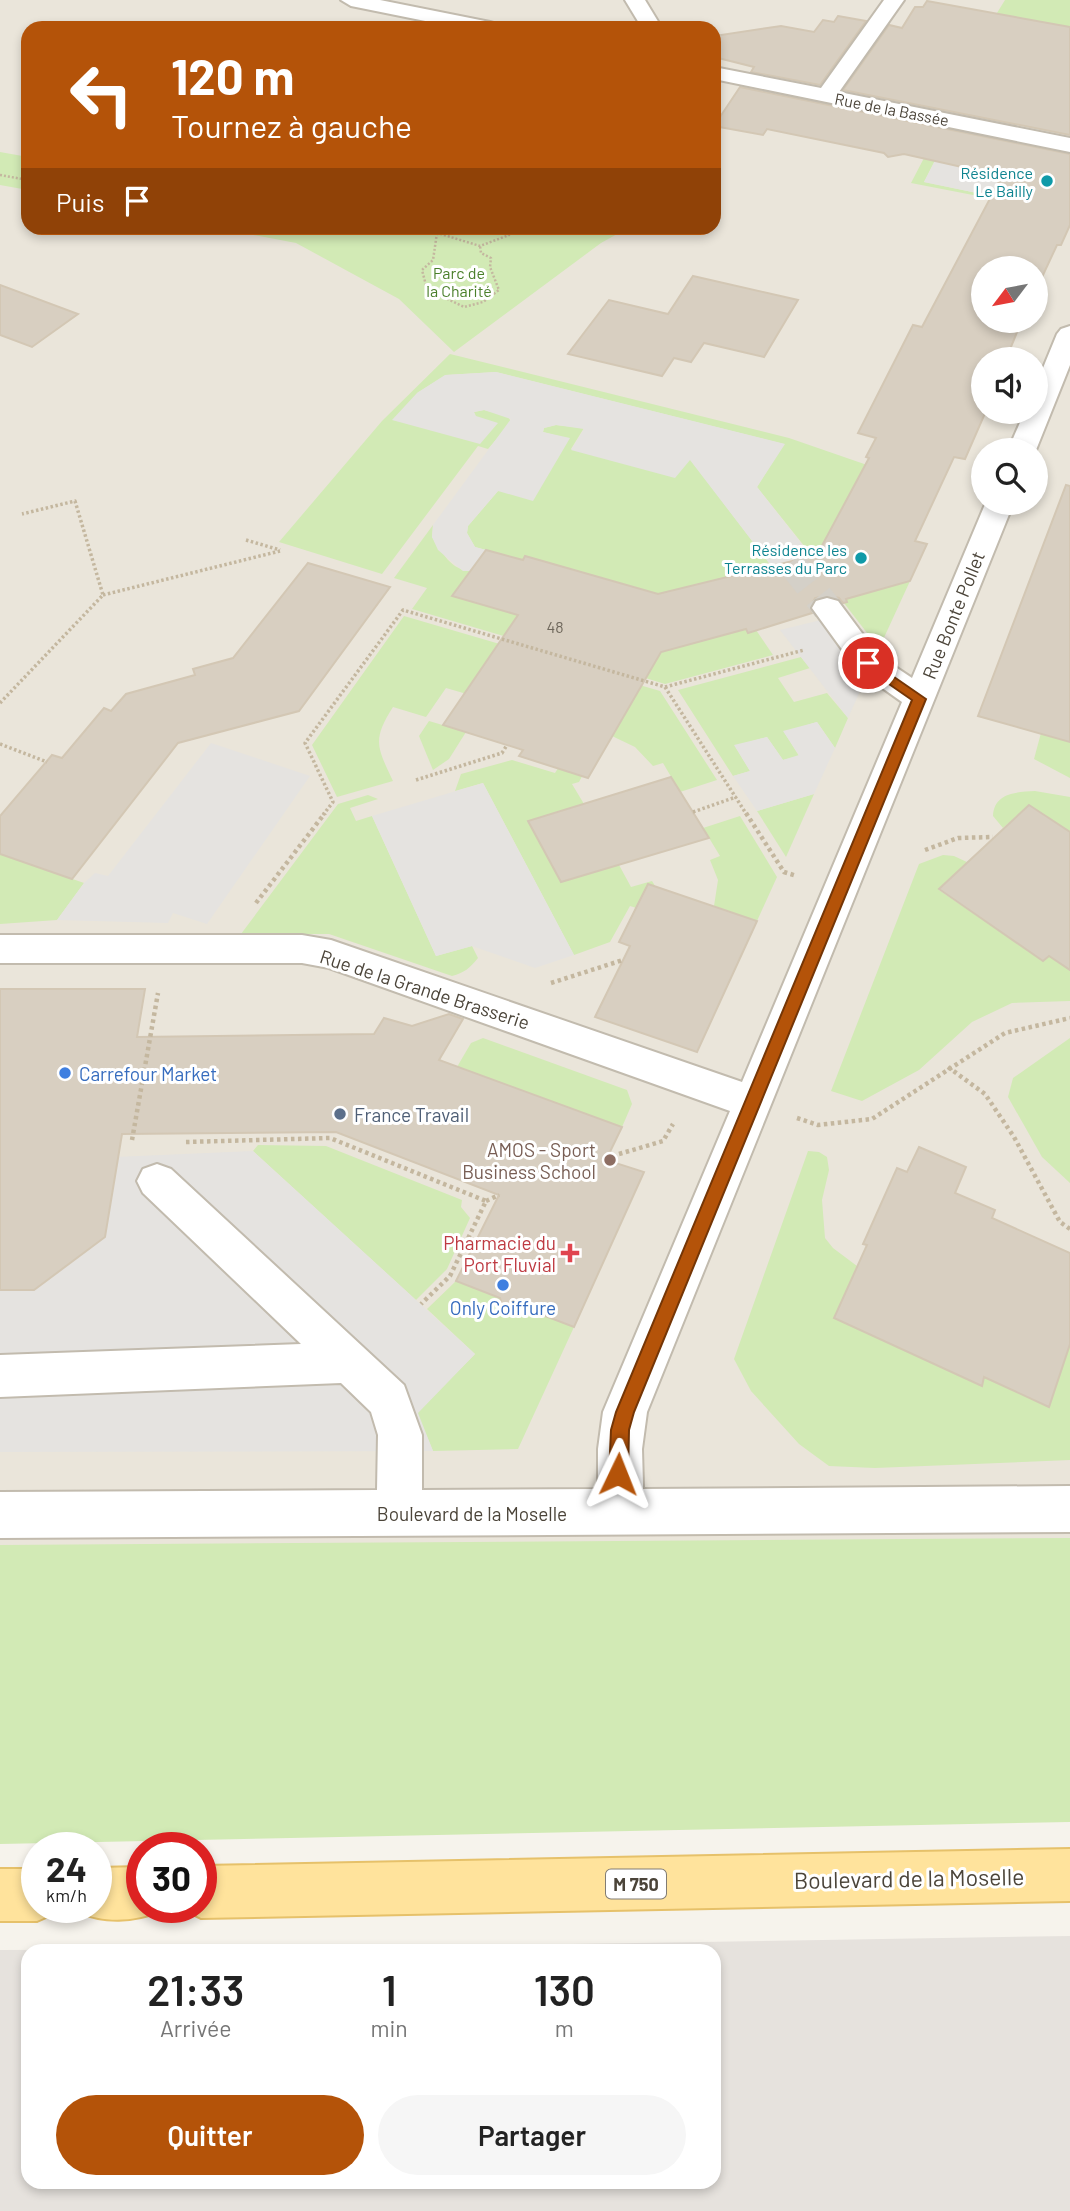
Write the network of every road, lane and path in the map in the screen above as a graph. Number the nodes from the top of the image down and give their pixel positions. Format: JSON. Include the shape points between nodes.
{"nodes":[{"id":1,"x":351,"y":0,"type":"edge"},
{"id":2,"x":635,"y":0,"type":"edge"},
{"id":3,"x":894,"y":0,"type":"edge"},
{"id":4,"x":438,"y":21,"type":"edge"},
{"id":5,"x":648,"y":21,"type":"edge"},
{"id":6,"x":721,"y":74,"type":"edge"},
{"id":7,"x":826,"y":96,"type":"junction"},
{"id":8,"x":1070,"y":145,"type":"edge"},
{"id":9,"x":0,"y":175,"type":"edge"},
{"id":10,"x":21,"y":179,"type":"edge"},
{"id":11,"x":437,"y":235,"type":"edge"},
{"id":12,"x":444,"y":235,"type":"edge"},
{"id":13,"x":509,"y":235,"type":"edge"},
{"id":14,"x":480,"y":246,"type":"junction"},
{"id":15,"x":1070,"y":334,"type":"edge"},
{"id":16,"x":1027,"y":438,"type":"edge"},
{"id":17,"x":22,"y":514,"type":"dead end"},
{"id":18,"x":995,"y":515,"type":"edge"},
{"id":19,"x":246,"y":540,"type":"dead end"},
{"id":20,"x":103,"y":595,"type":"junction"},
{"id":21,"x":827,"y":608,"type":"tunnel mouth"},
{"id":22,"x":849,"y":638,"type":"junction"},
{"id":23,"x":665,"y":687,"type":"junction"},
{"id":24,"x":919,"y":699,"type":"junction"},
{"id":25,"x":0,"y":703,"type":"edge"},
{"id":26,"x":0,"y":744,"type":"edge"},
{"id":27,"x":507,"y":745,"type":"dead end"},
{"id":28,"x":47,"y":762,"type":"dead end"},
{"id":29,"x":416,"y":780,"type":"dead end"},
{"id":30,"x":736,"y":797,"type":"junction"},
{"id":31,"x":693,"y":812,"type":"dead end"},
{"id":32,"x":993,"y":837,"type":"dead end"},
{"id":33,"x":925,"y":850,"type":"dead end"},
{"id":34,"x":842,"y":891,"type":"junction"},
{"id":35,"x":166,"y":947,"type":"junction"},
{"id":36,"x":223,"y":948,"type":"junction"},
{"id":37,"x":0,"y":949,"type":"edge"},
{"id":38,"x":623,"y":960,"type":"dead end"},
{"id":39,"x":543,"y":985,"type":"dead end"},
{"id":40,"x":1070,"y":1018,"type":"edge"},
{"id":41,"x":948,"y":1067,"type":"junction"},
{"id":42,"x":696,"y":1082,"type":"junction"},
{"id":43,"x":754,"y":1103,"type":"junction"},
{"id":44,"x":185,"y":1142,"type":"dead end"},
{"id":45,"x":145,"y":1143,"type":"dead end"},
{"id":46,"x":619,"y":1154,"type":"dead end"},
{"id":47,"x":157,"y":1181,"type":"dead end"},
{"id":48,"x":499,"y":1195,"type":"dead end"},
{"id":49,"x":486,"y":1201,"type":"junction"},
{"id":50,"x":1070,"y":1229,"type":"edge"},
{"id":51,"x":421,"y":1304,"type":"dead end"},
{"id":52,"x":350,"y":1362,"type":"junction"},
{"id":53,"x":0,"y":1376,"type":"edge"},
{"id":54,"x":1070,"y":1509,"type":"edge"},
{"id":55,"x":623,"y":1511,"type":"junction"},
{"id":56,"x":399,"y":1513,"type":"junction"},
{"id":57,"x":0,"y":1515,"type":"edge"},
{"id":58,"x":1070,"y":1875,"type":"edge"},
{"id":59,"x":217,"y":1892,"type":"edge"},
{"id":60,"x":0,"y":1895,"type":"edge"},
{"id":61,"x":21,"y":1895,"type":"edge"}],
"edges":[{"from":1,"to":4,"type":"street"},
{"from":2,"to":5,"type":"street"},
{"from":3,"to":7,"type":"street"},
{"from":6,"to":7,"type":"street","name":"Rue de la Bassée"},
{"from":7,"to":8,"type":"street","name":"Rue de la Bassée"},
{"from":9,"to":10,"type":"path"},
{"from":11,"to":14,"type":"path","via":[[433,260],[422,270],[428,289],[464,307],[483,302],[499,289],[491,258],[481,253]]},
{"from":12,"to":14,"type":"path"},
{"from":13,"to":14,"type":"path"},
{"from":15,"to":16,"type":"street"},
{"from":17,"to":20,"type":"path","via":[[75,501]]},
{"from":18,"to":24,"type":"street","name":"Rue Bonte Pollet"},
{"from":19,"to":20,"type":"path","via":[[281,551]]},
{"from":20,"to":25,"type":"path"},
{"from":21,"to":22,"type":"street"},
{"from":22,"to":23,"type":"path"},
{"from":22,"to":24,"type":"street","via":[[868,663]]},
{"from":23,"to":30,"type":"path"},
{"from":23,"to":36,"type":"path","via":[[403,610],[305,743],[333,802]]},
{"from":24,"to":34,"type":"street","name":"Rue Bonte Pollet"},
{"from":26,"to":28,"type":"path"},
{"from":27,"to":29,"type":"path","via":[[502,753]]},
{"from":30,"to":31,"type":"path"},
{"from":30,"to":34,"type":"path","via":[[784,872]]},
{"from":32,"to":33,"type":"path","via":[[947,839]]},
{"from":34,"to":43,"type":"street","name":"Rue Bonte Pollet"},
{"from":35,"to":36,"type":"street","name":"Rue de la Grande Brasserie"},
{"from":35,"to":37,"type":"street","name":"Rue de la Grande Brasserie"},
{"from":35,"to":45,"type":"path","via":[[132,1143]]},
{"from":36,"to":42,"type":"street","name":"Rue de la Grande Brasserie","via":[[331,954]]},
{"from":38,"to":39,"type":"path"},
{"from":40,"to":41,"type":"path","via":[[1006,1033]]},
{"from":41,"to":43,"type":"path","via":[[872,1119],[818,1125]]},
{"from":41,"to":50,"type":"path","via":[[985,1094],[1060,1222]]},
{"from":42,"to":43,"type":"street","name":"Rue de la Grande Brasserie"},
{"from":42,"to":46,"type":"path","via":[[663,1141]]},
{"from":43,"to":55,"type":"street","name":"Rue Bonte Pollet","via":[[625,1412],[618,1474]]},
{"from":44,"to":49,"type":"path","via":[[330,1138]]},
{"from":47,"to":52,"type":"street"},
{"from":48,"to":49,"type":"path"},
{"from":49,"to":51,"type":"path","via":[[450,1276]]},
{"from":52,"to":53,"type":"street"},
{"from":52,"to":56,"type":"street","via":[[389,1399],[400,1435]]},
{"from":54,"to":55,"type":"street","name":"Boulevard de la Moselle"},
{"from":55,"to":56,"type":"street","name":"Boulevard de la Moselle"},
{"from":56,"to":57,"type":"street","name":"Boulevard de la Moselle"},
{"from":58,"to":59,"type":"main road","name":"Boulevard de la Moselle","number":"M 750"},
{"from":60,"to":61,"type":"main road"}]}
